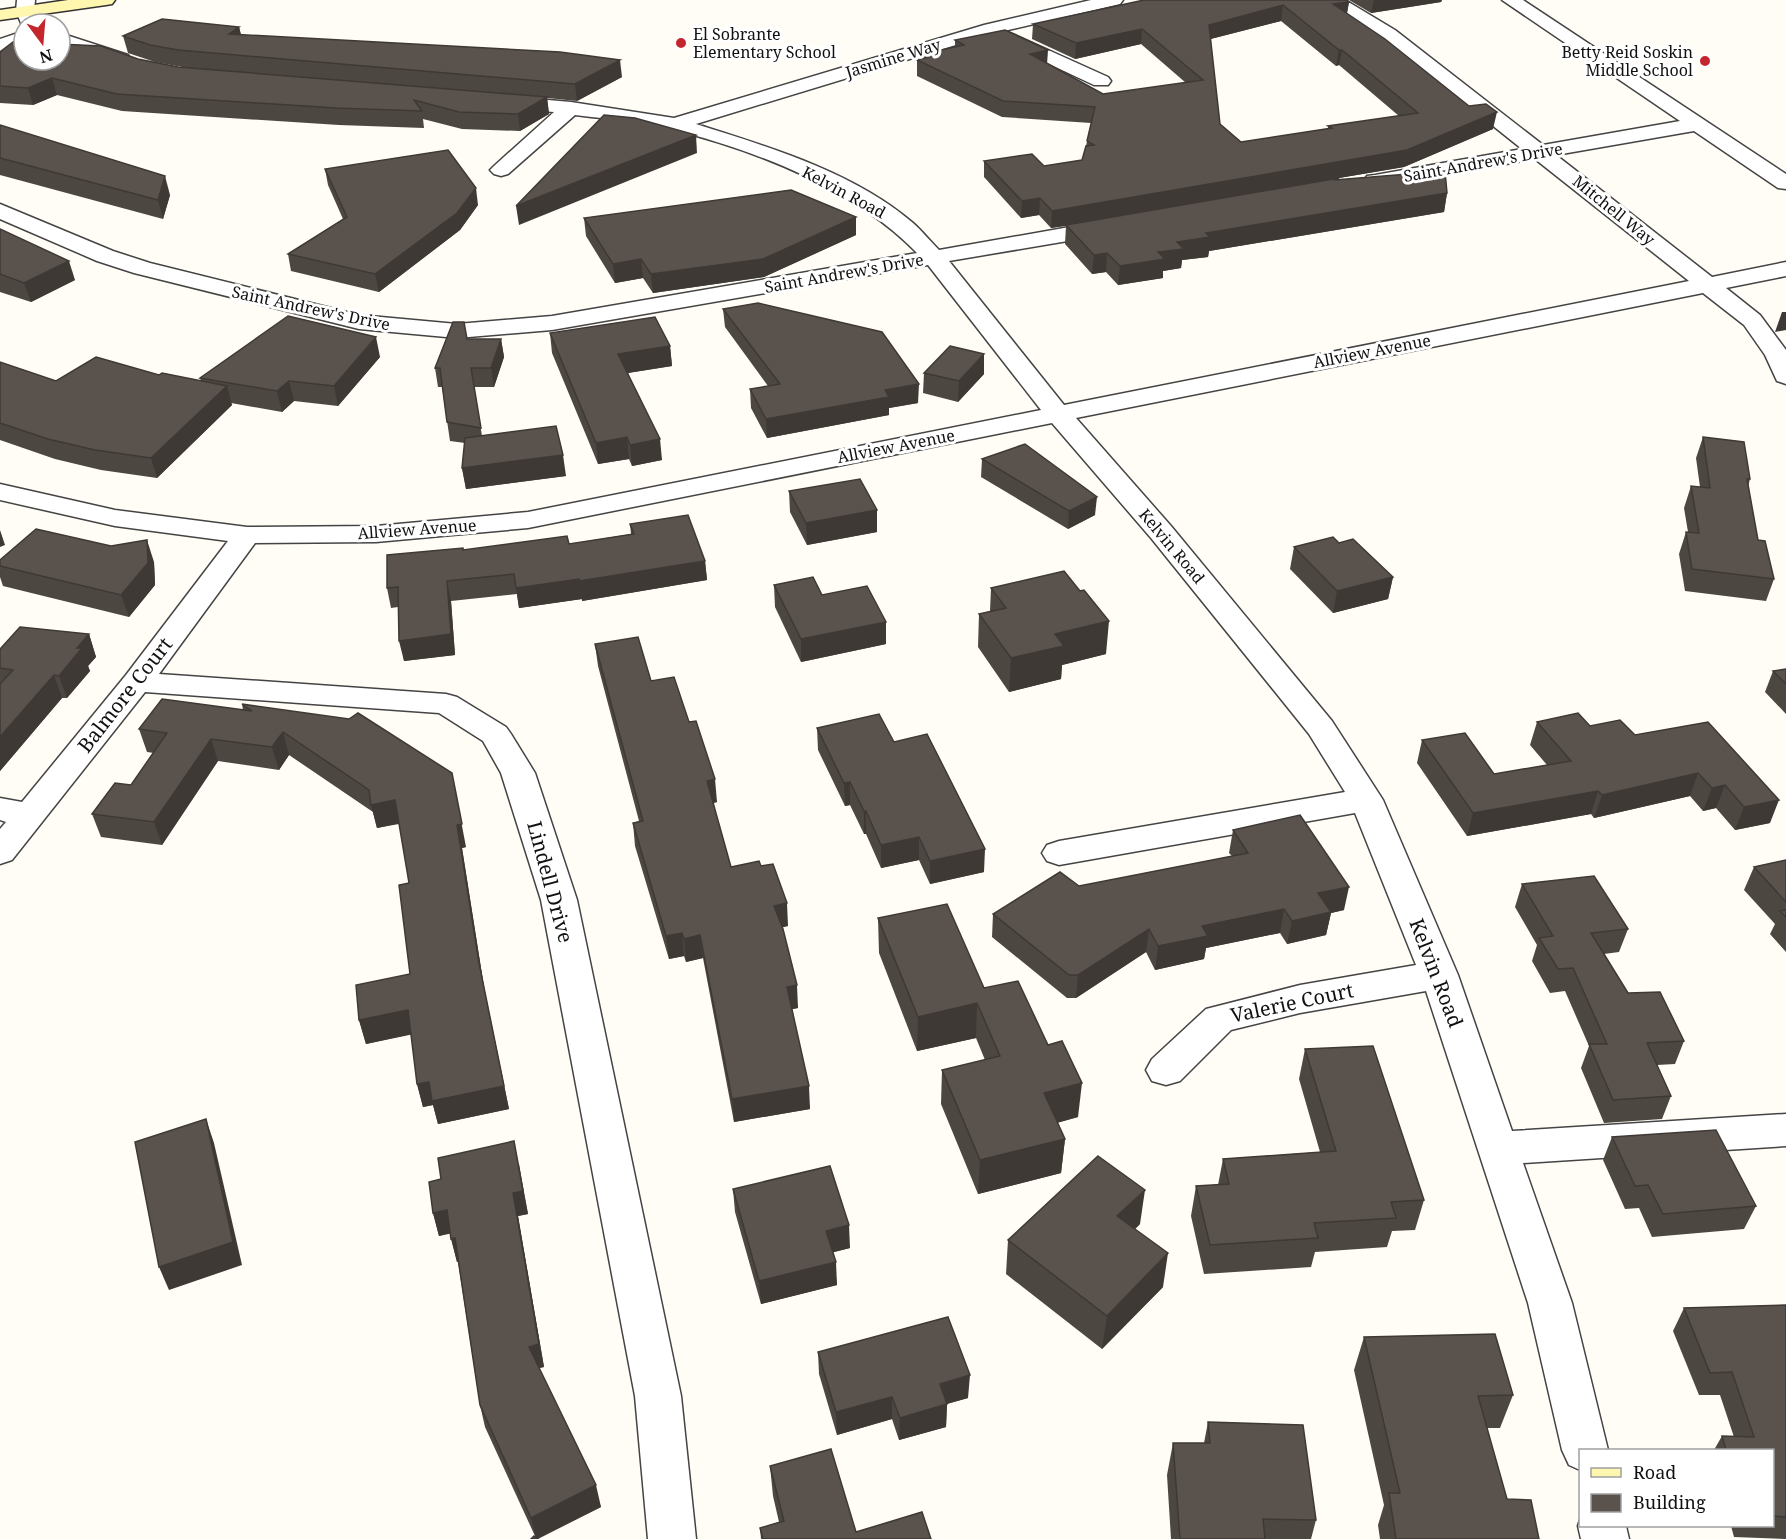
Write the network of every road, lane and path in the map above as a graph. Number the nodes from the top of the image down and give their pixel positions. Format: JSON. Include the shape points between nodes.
{"nodes":[{"id":1,"x":106,"y":0,"type":"edge"},
{"id":2,"x":1114,"y":0,"type":"edge"},
{"id":3,"x":1333,"y":0,"type":"edge"},
{"id":4,"x":1511,"y":0,"type":"edge"},
{"id":5,"x":27,"y":12,"type":"edge"},
{"id":6,"x":990,"y":29,"type":"junction"},
{"id":7,"x":72,"y":43,"type":"edge"},
{"id":8,"x":150,"y":69,"type":"edge"},
{"id":9,"x":1101,"y":81,"type":"dead end"},
{"id":10,"x":478,"y":100,"type":"edge"},
{"id":11,"x":571,"y":108,"type":"junction"},
{"id":12,"x":675,"y":124,"type":"junction"},
{"id":13,"x":1698,"y":124,"type":"junction"},
{"id":14,"x":1541,"y":152,"type":"junction"},
{"id":15,"x":501,"y":170,"type":"dead end"},
{"id":16,"x":1786,"y":183,"type":"edge"},
{"id":17,"x":1354,"y":184,"type":"edge"},
{"id":18,"x":0,"y":211,"type":"edge"},
{"id":19,"x":1132,"y":223,"type":"edge"},
{"id":20,"x":934,"y":258,"type":"junction"},
{"id":21,"x":1786,"y":269,"type":"edge"},
{"id":22,"x":1707,"y":284,"type":"junction"},
{"id":23,"x":1786,"y":376,"type":"edge"},
{"id":24,"x":1058,"y":414,"type":"junction"},
{"id":25,"x":0,"y":492,"type":"edge"},
{"id":26,"x":247,"y":535,"type":"junction"},
{"id":27,"x":136,"y":682,"type":"junction"},
{"id":28,"x":1366,"y":800,"type":"junction"},
{"id":29,"x":15,"y":812,"type":"edge"},
{"id":30,"x":0,"y":852,"type":"edge"},
{"id":31,"x":1059,"y":853,"type":"dead end"},
{"id":32,"x":1438,"y":975,"type":"junction"},
{"id":33,"x":1166,"y":1070,"type":"dead end"},
{"id":34,"x":1786,"y":1130,"type":"edge"},
{"id":35,"x":1497,"y":1148,"type":"junction"},
{"id":36,"x":1585,"y":1449,"type":"edge"},
{"id":37,"x":672,"y":1539,"type":"edge"}],
"edges":[{"from":1,"to":5,"type":"street"},
{"from":2,"to":6,"type":"street","name":"Jasmine Way"},
{"from":3,"to":14,"type":"street","name":"Mitchell Way","via":[[1389,34]]},
{"from":4,"to":13,"type":"street"},
{"from":6,"to":9,"type":"street"},
{"from":6,"to":12,"type":"street","name":"Jasmine Way"},
{"from":7,"to":8,"type":"street"},
{"from":10,"to":11,"type":"street","name":"Kelvin Road"},
{"from":11,"to":12,"type":"street","name":"Kelvin Road"},
{"from":11,"to":15,"type":"street"},
{"from":12,"to":20,"type":"street","name":"Kelvin Road","via":[[770,154],[848,190],[905,228]]},
{"from":13,"to":14,"type":"street","name":"Saint Andrew's Drive"},
{"from":13,"to":16,"type":"street"},
{"from":14,"to":17,"type":"street","name":"Saint Andrew's Drive"},
{"from":14,"to":22,"type":"street","name":"Mitchell Way"},
{"from":18,"to":20,"type":"street","name":"Saint Andrew's Drive","via":[[142,268],[359,321],[457,331],[552,323]]},
{"from":19,"to":20,"type":"street","name":"Saint Andrew's Drive"},
{"from":20,"to":24,"type":"street","name":"Kelvin Road"},
{"from":21,"to":22,"type":"street","name":"Allview Avenue"},
{"from":22,"to":23,"type":"street","name":"Mitchell Way","via":[[1752,320],[1777,355]]},
{"from":22,"to":24,"type":"street","name":"Allview Avenue"},
{"from":24,"to":26,"type":"street","name":"Allview Avenue","via":[[528,520],[376,534]]},
{"from":24,"to":28,"type":"street","name":"Kelvin Road","via":[[1161,532],[1321,728]]},
{"from":25,"to":26,"type":"street","name":"Allview Avenue","via":[[115,518]]},
{"from":26,"to":27,"type":"street","name":"Balmore Court"},
{"from":27,"to":29,"type":"street","name":"Balmore Court"},
{"from":27,"to":37,"type":"street","name":"Lindell Drive","via":[[446,704],[495,734],[518,773],[559,900],[658,1396]]},
{"from":28,"to":31,"type":"street"},
{"from":28,"to":32,"type":"street","name":"Kelvin Road"},
{"from":29,"to":30,"type":"street","name":"Balmore Court"},
{"from":32,"to":33,"type":"street","name":"Valerie Court","via":[[1300,999],[1219,1019]]},
{"from":32,"to":35,"type":"street","name":"Kelvin Road"},
{"from":34,"to":35,"type":"street"},
{"from":35,"to":36,"type":"street","name":"Kelvin Road","via":[[1550,1304]]}]}
